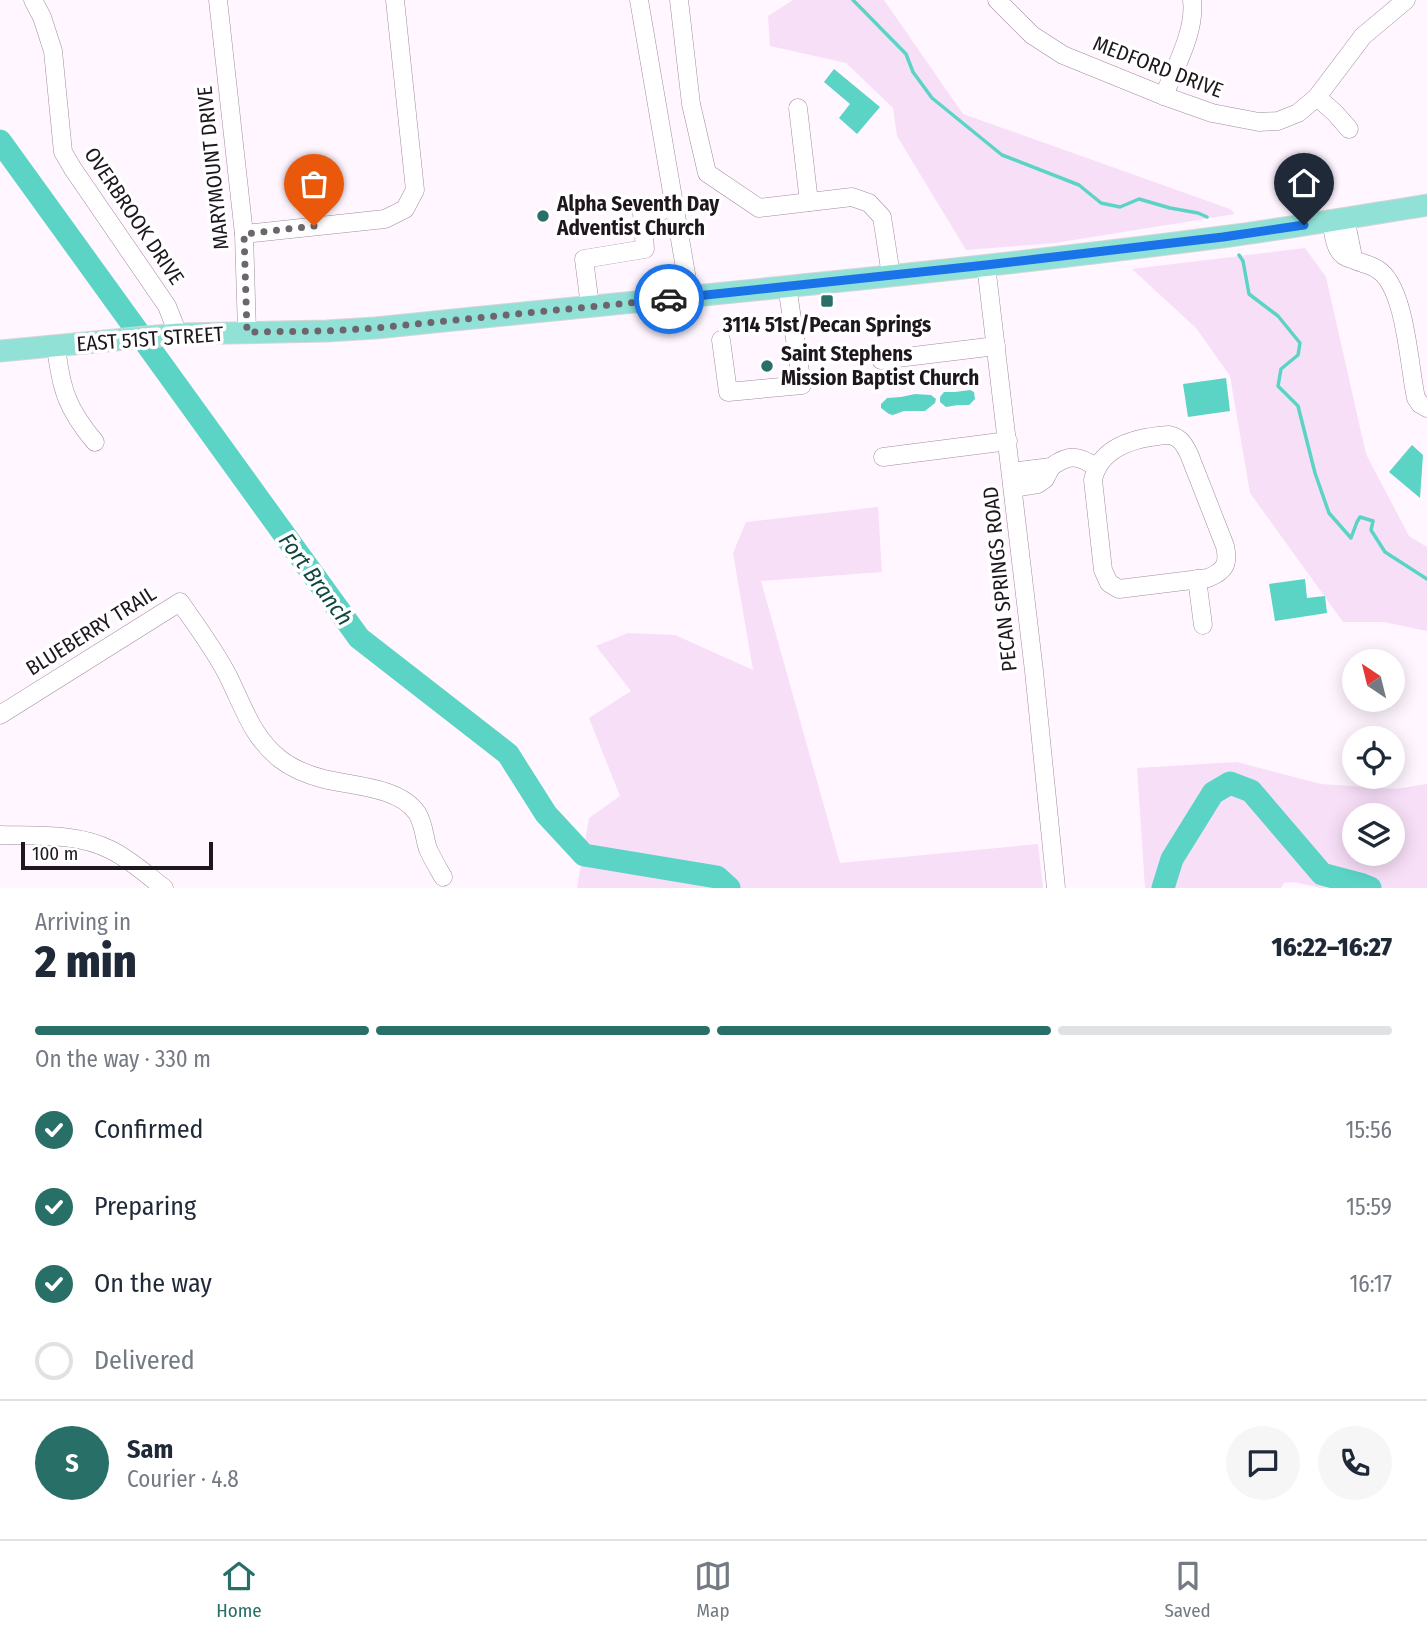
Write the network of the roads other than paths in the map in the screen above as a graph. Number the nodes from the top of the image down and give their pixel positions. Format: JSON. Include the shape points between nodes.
{"nodes":[{"id":1,"x":33,"y":0,"type":"edge"},
{"id":2,"x":218,"y":0,"type":"edge"},
{"id":3,"x":395,"y":0,"type":"edge"},
{"id":4,"x":639,"y":0,"type":"edge"},
{"id":5,"x":679,"y":0,"type":"edge"},
{"id":6,"x":997,"y":0,"type":"edge"},
{"id":7,"x":1192,"y":0,"type":"edge"},
{"id":8,"x":1406,"y":0,"type":"edge"},
{"id":9,"x":1164,"y":96,"type":"junction"},
{"id":10,"x":1317,"y":97,"type":"junction"},
{"id":11,"x":798,"y":108,"type":"dead end"},
{"id":12,"x":1349,"y":129,"type":"dead end"},
{"id":13,"x":809,"y":202,"type":"junction"},
{"id":14,"x":1427,"y":205,"type":"edge"},
{"id":15,"x":676,"y":208,"type":"junction"},
{"id":16,"x":1338,"y":219,"type":"junction"},
{"id":17,"x":244,"y":234,"type":"junction"},
{"id":18,"x":986,"y":265,"type":"junction"},
{"id":19,"x":891,"y":275,"type":"junction"},
{"id":20,"x":787,"y":286,"type":"junction"},
{"id":21,"x":690,"y":297,"type":"junction"},
{"id":22,"x":590,"y":306,"type":"junction"},
{"id":23,"x":247,"y":332,"type":"junction"},
{"id":24,"x":178,"y":334,"type":"junction"},
{"id":25,"x":722,"y":340,"type":"dead end"},
{"id":26,"x":56,"y":346,"type":"junction"},
{"id":27,"x":996,"y":346,"type":"junction"},
{"id":28,"x":0,"y":351,"type":"edge"},
{"id":29,"x":881,"y":360,"type":"dead end"},
{"id":30,"x":1427,"y":408,"type":"edge"},
{"id":31,"x":1007,"y":440,"type":"junction"},
{"id":32,"x":95,"y":442,"type":"dead end"},
{"id":33,"x":883,"y":457,"type":"dead end"},
{"id":34,"x":1096,"y":467,"type":"junction"},
{"id":35,"x":1012,"y":480,"type":"junction"},
{"id":36,"x":1197,"y":579,"type":"junction"},
{"id":37,"x":1203,"y":625,"type":"dead end"},
{"id":38,"x":0,"y":715,"type":"edge"},
{"id":39,"x":0,"y":835,"type":"edge"},
{"id":40,"x":443,"y":877,"type":"dead end"},
{"id":41,"x":164,"y":888,"type":"edge"},
{"id":42,"x":1056,"y":888,"type":"edge"}],
"edges":[{"from":1,"to":24,"type":"street","name":"OVERBROOK DRIVE","via":[[53,51],[63,152],[167,306]]},
{"from":2,"to":17,"type":"street","name":"MARYMOUNT DRIVE"},
{"from":3,"to":17,"type":"street","via":[[415,190],[405,209],[385,219]]},
{"from":4,"to":15,"type":"street"},
{"from":5,"to":13,"type":"street","via":[[691,104],[707,173],[760,208]]},
{"from":6,"to":9,"type":"street","name":"MEDFORD DRIVE","via":[[1032,35],[1063,55]]},
{"from":7,"to":9,"type":"street","via":[[1190,30]]},
{"from":8,"to":10,"type":"street","name":"MEDFORD DRIVE","via":[[1363,36]]},
{"from":9,"to":10,"type":"street","name":"MEDFORD DRIVE","via":[[1212,113],[1259,122],[1298,113]]},
{"from":10,"to":12,"type":"street"},
{"from":11,"to":13,"type":"street"},
{"from":13,"to":19,"type":"street","via":[[852,197],[869,203],[882,217]]},
{"from":14,"to":16,"type":"main road","name":"EAST 51ST STREET"},
{"from":15,"to":21,"type":"street"},
{"from":15,"to":22,"type":"street","via":[[642,213],[645,249],[584,259]]},
{"from":16,"to":18,"type":"main road","name":"EAST 51ST STREET"},
{"from":16,"to":30,"type":"street","via":[[1352,259],[1378,269],[1391,288],[1405,328],[1416,398]]},
{"from":17,"to":23,"type":"street","name":"MARYMOUNT DRIVE"},
{"from":18,"to":19,"type":"main road","name":"EAST 51ST STREET"},
{"from":18,"to":27,"type":"street","name":"PECAN SPRINGS ROAD"},
{"from":19,"to":20,"type":"main road","name":"EAST 51ST STREET"},
{"from":20,"to":21,"type":"main road","name":"EAST 51ST STREET"},
{"from":20,"to":25,"type":"street","via":[[802,385],[728,392]]},
{"from":21,"to":22,"type":"main road","name":"EAST 51ST STREET"},
{"from":22,"to":23,"type":"main road","name":"EAST 51ST STREET","via":[[375,328]]},
{"from":23,"to":24,"type":"main road","name":"EAST 51ST STREET"},
{"from":24,"to":26,"type":"main road","name":"EAST 51ST STREET"},
{"from":26,"to":28,"type":"main road","name":"EAST 51ST STREET"},
{"from":26,"to":32,"type":"street","via":[[63,391],[80,425]]},
{"from":27,"to":29,"type":"street"},
{"from":27,"to":31,"type":"street","name":"PECAN SPRINGS ROAD"},
{"from":31,"to":33,"type":"street"},
{"from":31,"to":35,"type":"street","name":"PECAN SPRINGS ROAD"},
{"from":34,"to":35,"type":"street","via":[[1073,457]]},
{"from":34,"to":36,"type":"street","via":[[1093,486],[1103,570],[1109,583],[1125,589]]},
{"from":34,"to":36,"type":"street","via":[[1108,453],[1132,440],[1169,435],[1180,439],[1227,556],[1221,571]]},
{"from":35,"to":42,"type":"street","name":"PECAN SPRINGS ROAD"},
{"from":36,"to":37,"type":"street"},
{"from":38,"to":40,"type":"street","name":"BLUEBERRY TRAIL","via":[[180,602],[226,671],[247,719],[280,760],[322,779],[404,800],[416,812]]},
{"from":39,"to":41,"type":"street","via":[[94,842],[130,861]]}]}
